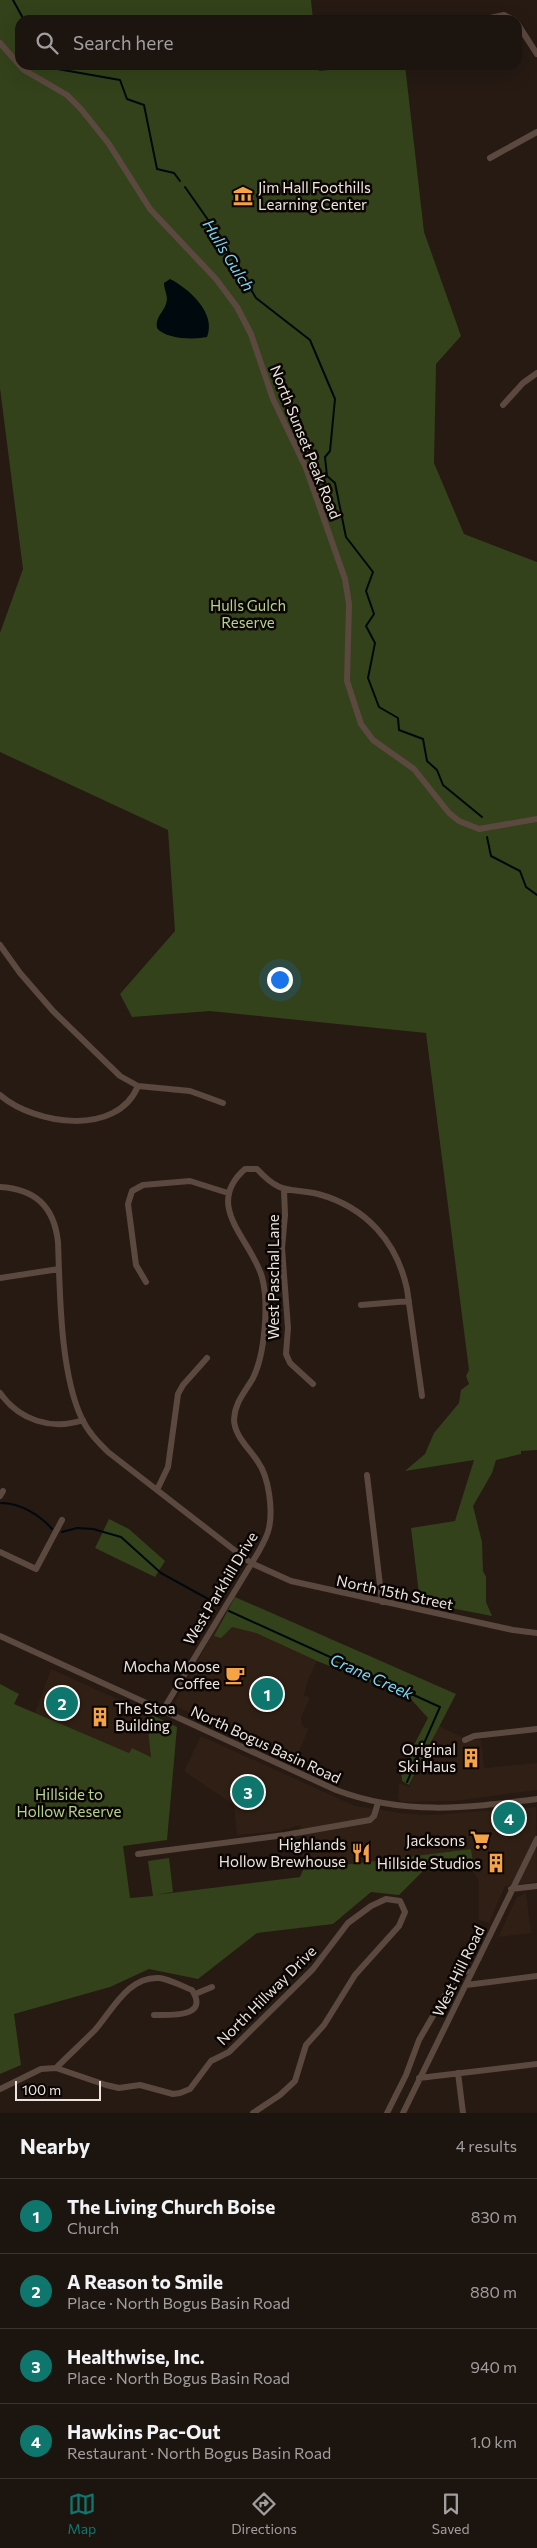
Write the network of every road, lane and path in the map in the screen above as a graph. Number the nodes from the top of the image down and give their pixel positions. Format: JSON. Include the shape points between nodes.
{"nodes":[{"id":1,"x":522,"y":30,"type":"edge"},
{"id":2,"x":0,"y":43,"type":"edge"},
{"id":3,"x":537,"y":54,"type":"edge"},
{"id":4,"x":15,"y":60,"type":"edge"},
{"id":5,"x":24,"y":70,"type":"edge"},
{"id":6,"x":537,"y":132,"type":"edge"},
{"id":7,"x":490,"y":158,"type":"dead end"},
{"id":8,"x":537,"y":374,"type":"edge"},
{"id":9,"x":503,"y":405,"type":"dead end"},
{"id":10,"x":537,"y":819,"type":"edge"},
{"id":11,"x":0,"y":945,"type":"edge"},
{"id":12,"x":138,"y":1086,"type":"junction"},
{"id":13,"x":0,"y":1095,"type":"edge"},
{"id":14,"x":223,"y":1103,"type":"dead end"},
{"id":15,"x":0,"y":1187,"type":"edge"},
{"id":16,"x":284,"y":1190,"type":"junction"},
{"id":17,"x":228,"y":1192,"type":"junction"},
{"id":18,"x":59,"y":1269,"type":"junction"},
{"id":19,"x":0,"y":1278,"type":"edge"},
{"id":20,"x":146,"y":1282,"type":"dead end"},
{"id":21,"x":409,"y":1301,"type":"junction"},
{"id":22,"x":361,"y":1305,"type":"dead end"},
{"id":23,"x":207,"y":1358,"type":"dead end"},
{"id":24,"x":313,"y":1384,"type":"dead end"},
{"id":25,"x":0,"y":1393,"type":"edge"},
{"id":26,"x":422,"y":1396,"type":"dead end"},
{"id":27,"x":82,"y":1420,"type":"junction"},
{"id":28,"x":367,"y":1475,"type":"dead end"},
{"id":29,"x":157,"y":1490,"type":"junction"},
{"id":30,"x":62,"y":1520,"type":"dead end"},
{"id":31,"x":0,"y":1552,"type":"edge"},
{"id":32,"x":251,"y":1563,"type":"junction"},
{"id":33,"x":382,"y":1602,"type":"junction"},
{"id":34,"x":537,"y":1633,"type":"edge"},
{"id":35,"x":0,"y":1636,"type":"edge"},
{"id":36,"x":163,"y":1710,"type":"junction"},
{"id":37,"x":537,"y":1729,"type":"edge"},
{"id":38,"x":465,"y":1740,"type":"dead end"},
{"id":39,"x":537,"y":1799,"type":"edge"},
{"id":40,"x":524,"y":1800,"type":"junction"},
{"id":41,"x":378,"y":1803,"type":"junction"},
{"id":42,"x":537,"y":1804,"type":"edge"},
{"id":43,"x":537,"y":1839,"type":"edge"},
{"id":44,"x":138,"y":1854,"type":"dead end"},
{"id":45,"x":537,"y":1886,"type":"edge"},
{"id":46,"x":512,"y":1889,"type":"junction"},
{"id":47,"x":472,"y":1972,"type":"junction"},
{"id":48,"x":537,"y":1976,"type":"edge"},
{"id":49,"x":466,"y":1985,"type":"junction"},
{"id":50,"x":212,"y":1987,"type":"dead end"},
{"id":51,"x":195,"y":1994,"type":"junction"},
{"id":52,"x":154,"y":2015,"type":"dead end"},
{"id":53,"x":537,"y":2064,"type":"edge"},
{"id":54,"x":56,"y":2068,"type":"junction"},
{"id":55,"x":458,"y":2074,"type":"junction"},
{"id":56,"x":419,"y":2078,"type":"junction"},
{"id":57,"x":0,"y":2089,"type":"edge"},
{"id":58,"x":253,"y":2113,"type":"edge"},
{"id":59,"x":387,"y":2113,"type":"edge"},
{"id":60,"x":403,"y":2113,"type":"edge"},
{"id":61,"x":463,"y":2113,"type":"edge"}],
"edges":[{"from":1,"to":3,"type":"street"},
{"from":2,"to":4,"type":"street","name":"North Sunset Peak Road"},
{"from":5,"to":10,"type":"street","name":"North Sunset Peak Road","via":[[67,95],[81,109],[109,144],[137,192],[216,279],[237,307],[251,334],[273,399],[306,468],[345,579],[349,604],[347,681],[365,729],[373,740],[414,769],[459,821],[479,829]]},
{"from":6,"to":7,"type":"street"},
{"from":8,"to":9,"type":"street","via":[[523,383]]},
{"from":11,"to":12,"type":"street","via":[[20,973],[54,1010],[120,1076]]},
{"from":12,"to":13,"type":"street","via":[[133,1097],[119,1111],[77,1120],[42,1118],[25,1112]]},
{"from":12,"to":14,"type":"street","via":[[190,1091]]},
{"from":15,"to":18,"type":"street","name":"North 15th Street","via":[[15,1188],[35,1196],[52,1215],[57,1228]]},
{"from":16,"to":17,"type":"street","via":[[251,1168],[238,1175]]},
{"from":16,"to":21,"type":"street","via":[[317,1194],[340,1202],[358,1211],[375,1226],[398,1258]]},
{"from":16,"to":24,"type":"street","name":"West Paschal Lane","via":[[286,1215],[282,1248],[288,1328],[286,1354],[290,1363]]},
{"from":17,"to":20,"type":"street","via":[[190,1181],[143,1185],[132,1191],[128,1204],[136,1265]]},
{"from":17,"to":32,"type":"street","name":"West Parkhill Drive","via":[[227,1205],[232,1219],[255,1261],[264,1287],[261,1352],[252,1379],[238,1399],[234,1421],[242,1440],[264,1470],[267,1489],[268,1530]]},
{"from":18,"to":19,"type":"street"},
{"from":18,"to":27,"type":"street","name":"North 15th Street","via":[[66,1354]]},
{"from":21,"to":22,"type":"street"},
{"from":21,"to":26,"type":"street"},
{"from":23,"to":29,"type":"street","via":[[178,1394],[168,1467]]},
{"from":25,"to":27,"type":"street","via":[[18,1411],[37,1422],[64,1425]]},
{"from":27,"to":29,"type":"street","name":"North 15th Street","via":[[108,1452]]},
{"from":28,"to":33,"type":"street"},
{"from":29,"to":32,"type":"street","name":"North 15th Street"},
{"from":30,"to":31,"type":"street","via":[[36,1569]]},
{"from":32,"to":33,"type":"street","name":"North 15th Street","via":[[291,1581]]},
{"from":32,"to":36,"type":"street","name":"West Parkhill Drive"},
{"from":33,"to":34,"type":"street","name":"North 15th Street"},
{"from":35,"to":36,"type":"street","name":"North Bogus Basin Road"},
{"from":36,"to":41,"type":"street","name":"North Bogus Basin Road","via":[[336,1790]]},
{"from":37,"to":38,"type":"street","via":[[474,1736]]},
{"from":39,"to":40,"type":"street","name":"North Bogus Basin Road"},
{"from":40,"to":41,"type":"street","name":"North Bogus Basin Road","via":[[447,1809]]},
{"from":40,"to":42,"type":"street"},
{"from":41,"to":44,"type":"street","via":[[370,1820],[285,1835]]},
{"from":43,"to":46,"type":"street","name":"West Hill Road"},
{"from":45,"to":46,"type":"street"},
{"from":46,"to":47,"type":"street","name":"West Hill Road"},
{"from":47,"to":49,"type":"street","name":"West Hill Road"},
{"from":47,"to":59,"type":"street","via":[[462,1971],[455,1978],[419,2040]]},
{"from":48,"to":49,"type":"street"},
{"from":49,"to":56,"type":"street","name":"West Hill Road"},
{"from":50,"to":51,"type":"street"},
{"from":51,"to":52,"type":"street","via":[[191,2012],[185,2015]]},
{"from":51,"to":54,"type":"street","via":[[160,1978],[144,1981],[127,1991],[96,2029]]},
{"from":53,"to":55,"type":"street"},
{"from":54,"to":57,"type":"street","via":[[41,2069]]},
{"from":54,"to":58,"type":"street","name":"North Hillway Drive","via":[[119,2088],[148,2086],[172,2094],[180,2093],[190,2088],[212,2062],[229,2052],[313,1969],[348,1922],[371,1906],[386,1900],[400,1901],[405,1912],[399,1926],[355,1975],[324,2025],[306,2044],[295,2081],[280,2096]]},
{"from":55,"to":56,"type":"street"},
{"from":55,"to":61,"type":"street"},
{"from":56,"to":60,"type":"street","name":"West Hill Road"}]}
